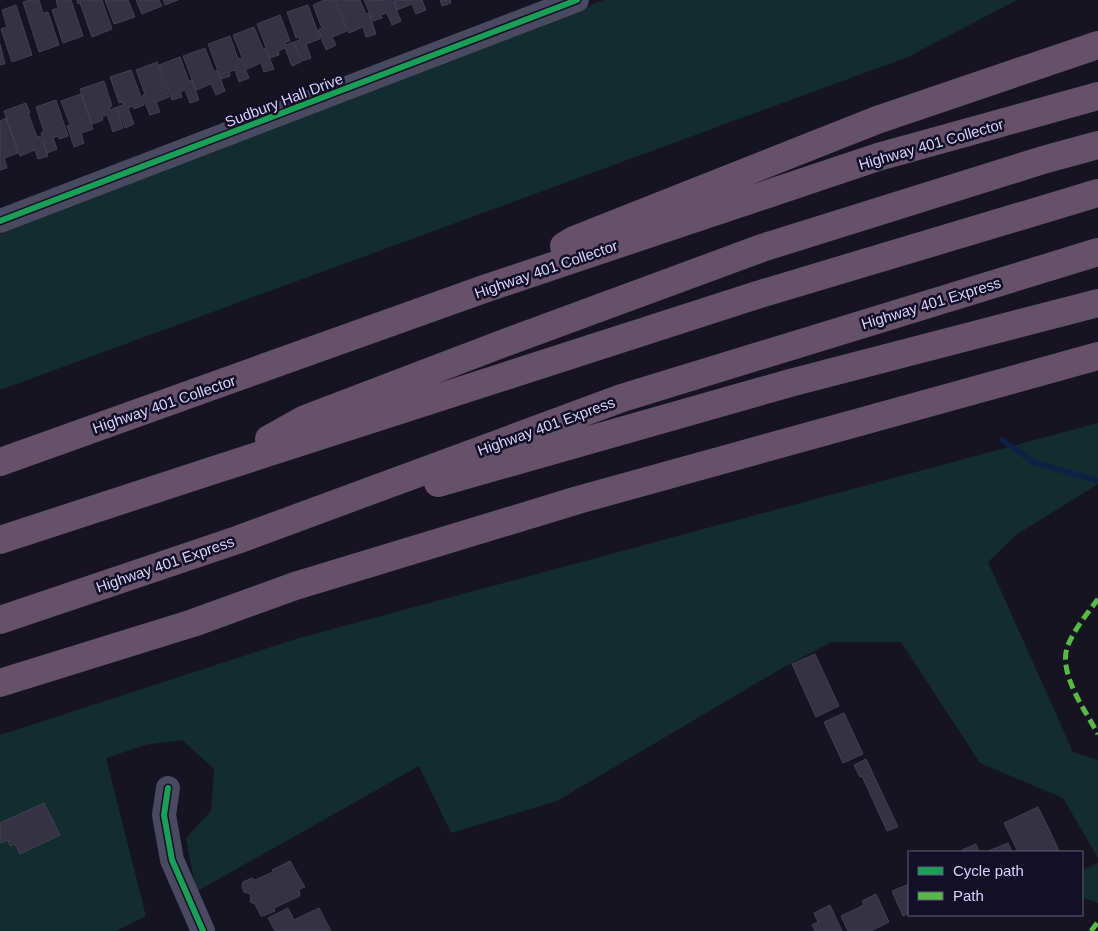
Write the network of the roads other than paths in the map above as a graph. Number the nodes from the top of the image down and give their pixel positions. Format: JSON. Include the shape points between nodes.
{"nodes":[{"id":1,"x":577,"y":0,"type":"edge"},
{"id":2,"x":1098,"y":45,"type":"edge"},
{"id":3,"x":1098,"y":96,"type":"edge"},
{"id":4,"x":1098,"y":145,"type":"edge"},
{"id":5,"x":1098,"y":193,"type":"edge"},
{"id":6,"x":0,"y":221,"type":"edge"},
{"id":7,"x":1098,"y":252,"type":"edge"},
{"id":8,"x":484,"y":289,"type":"junction"},
{"id":9,"x":1098,"y":303,"type":"edge"},
{"id":10,"x":1098,"y":356,"type":"edge"},
{"id":11,"x":0,"y":462,"type":"edge"},
{"id":12,"x":211,"y":471,"type":"junction"},
{"id":13,"x":0,"y":540,"type":"edge"},
{"id":14,"x":237,"y":540,"type":"junction"},
{"id":15,"x":0,"y":620,"type":"edge"},
{"id":16,"x":0,"y":683,"type":"edge"},
{"id":17,"x":168,"y":788,"type":"dead end"},
{"id":18,"x":203,"y":931,"type":"edge"}],
"edges":[{"from":1,"to":6,"type":"street","name":"Sudbury Hall Drive"},
{"from":2,"to":8,"type":"highway","via":[[868,123],[574,240]]},
{"from":3,"to":8,"type":"highway","name":"Highway 401 Collector","via":[[878,158]]},
{"from":4,"to":12,"type":"highway","via":[[744,255],[499,345],[305,419]]},
{"from":5,"to":12,"type":"highway","via":[[757,295]]},
{"from":7,"to":14,"type":"highway","name":"Highway 401 Express","via":[[622,398]]},
{"from":8,"to":11,"type":"highway","name":"Highway 401 Collector"},
{"from":9,"to":14,"type":"highway","via":[[790,383]]},
{"from":10,"to":16,"type":"highway","via":[[578,500],[295,586],[193,623]]},
{"from":12,"to":13,"type":"highway"},
{"from":14,"to":15,"type":"highway","name":"Highway 401 Express"},
{"from":17,"to":18,"type":"street","via":[[164,815],[172,860]]}]}
